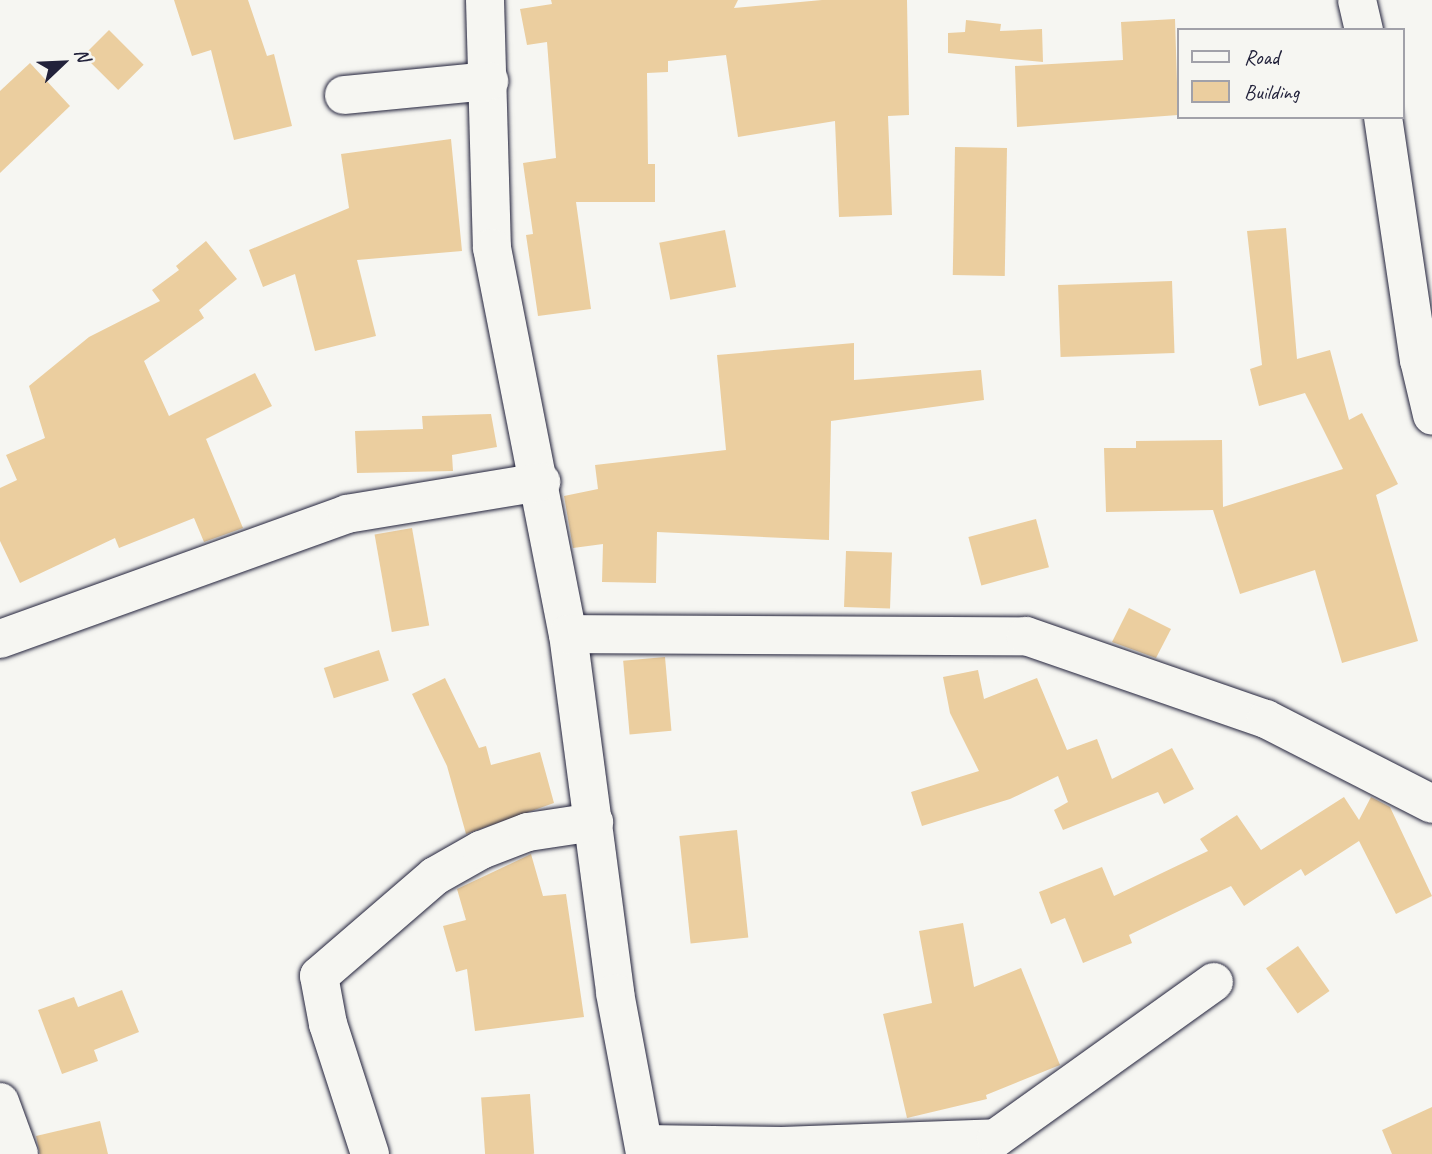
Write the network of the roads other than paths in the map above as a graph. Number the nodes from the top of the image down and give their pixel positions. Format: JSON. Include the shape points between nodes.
{"nodes":[{"id":1,"x":485,"y":0,"type":"edge"},
{"id":2,"x":1357,"y":0,"type":"edge"},
{"id":3,"x":1364,"y":28,"type":"edge"},
{"id":4,"x":489,"y":81,"type":"junction"},
{"id":5,"x":344,"y":95,"type":"dead end"},
{"id":6,"x":1383,"y":119,"type":"edge"},
{"id":7,"x":1432,"y":415,"type":"edge"},
{"id":8,"x":541,"y":482,"type":"junction"},
{"id":9,"x":568,"y":634,"type":"junction"},
{"id":10,"x":0,"y":639,"type":"edge"},
{"id":11,"x":1432,"y":804,"type":"edge"},
{"id":12,"x":594,"y":822,"type":"junction"},
{"id":13,"x":1214,"y":982,"type":"dead end"},
{"id":14,"x":0,"y":1103,"type":"edge"},
{"id":15,"x":644,"y":1149,"type":"edge"},
{"id":16,"x":19,"y":1154,"type":"edge"},
{"id":17,"x":370,"y":1154,"type":"edge"}],
"edges":[{"from":1,"to":4,"type":"street"},
{"from":2,"to":3,"type":"street"},
{"from":4,"to":5,"type":"street"},
{"from":4,"to":8,"type":"street","via":[[492,248]]},
{"from":6,"to":7,"type":"street","via":[[1419,360]]},
{"from":8,"to":9,"type":"street"},
{"from":8,"to":10,"type":"street","via":[[347,514]]},
{"from":9,"to":11,"type":"street","via":[[1026,636],[1266,719]]},
{"from":9,"to":12,"type":"street"},
{"from":12,"to":15,"type":"street","via":[[615,993]]},
{"from":12,"to":17,"type":"street","via":[[528,832],[470,856],[435,876],[319,976],[328,1024]]},
{"from":13,"to":15,"type":"street","via":[[996,1138]]},
{"from":14,"to":16,"type":"street"}]}
